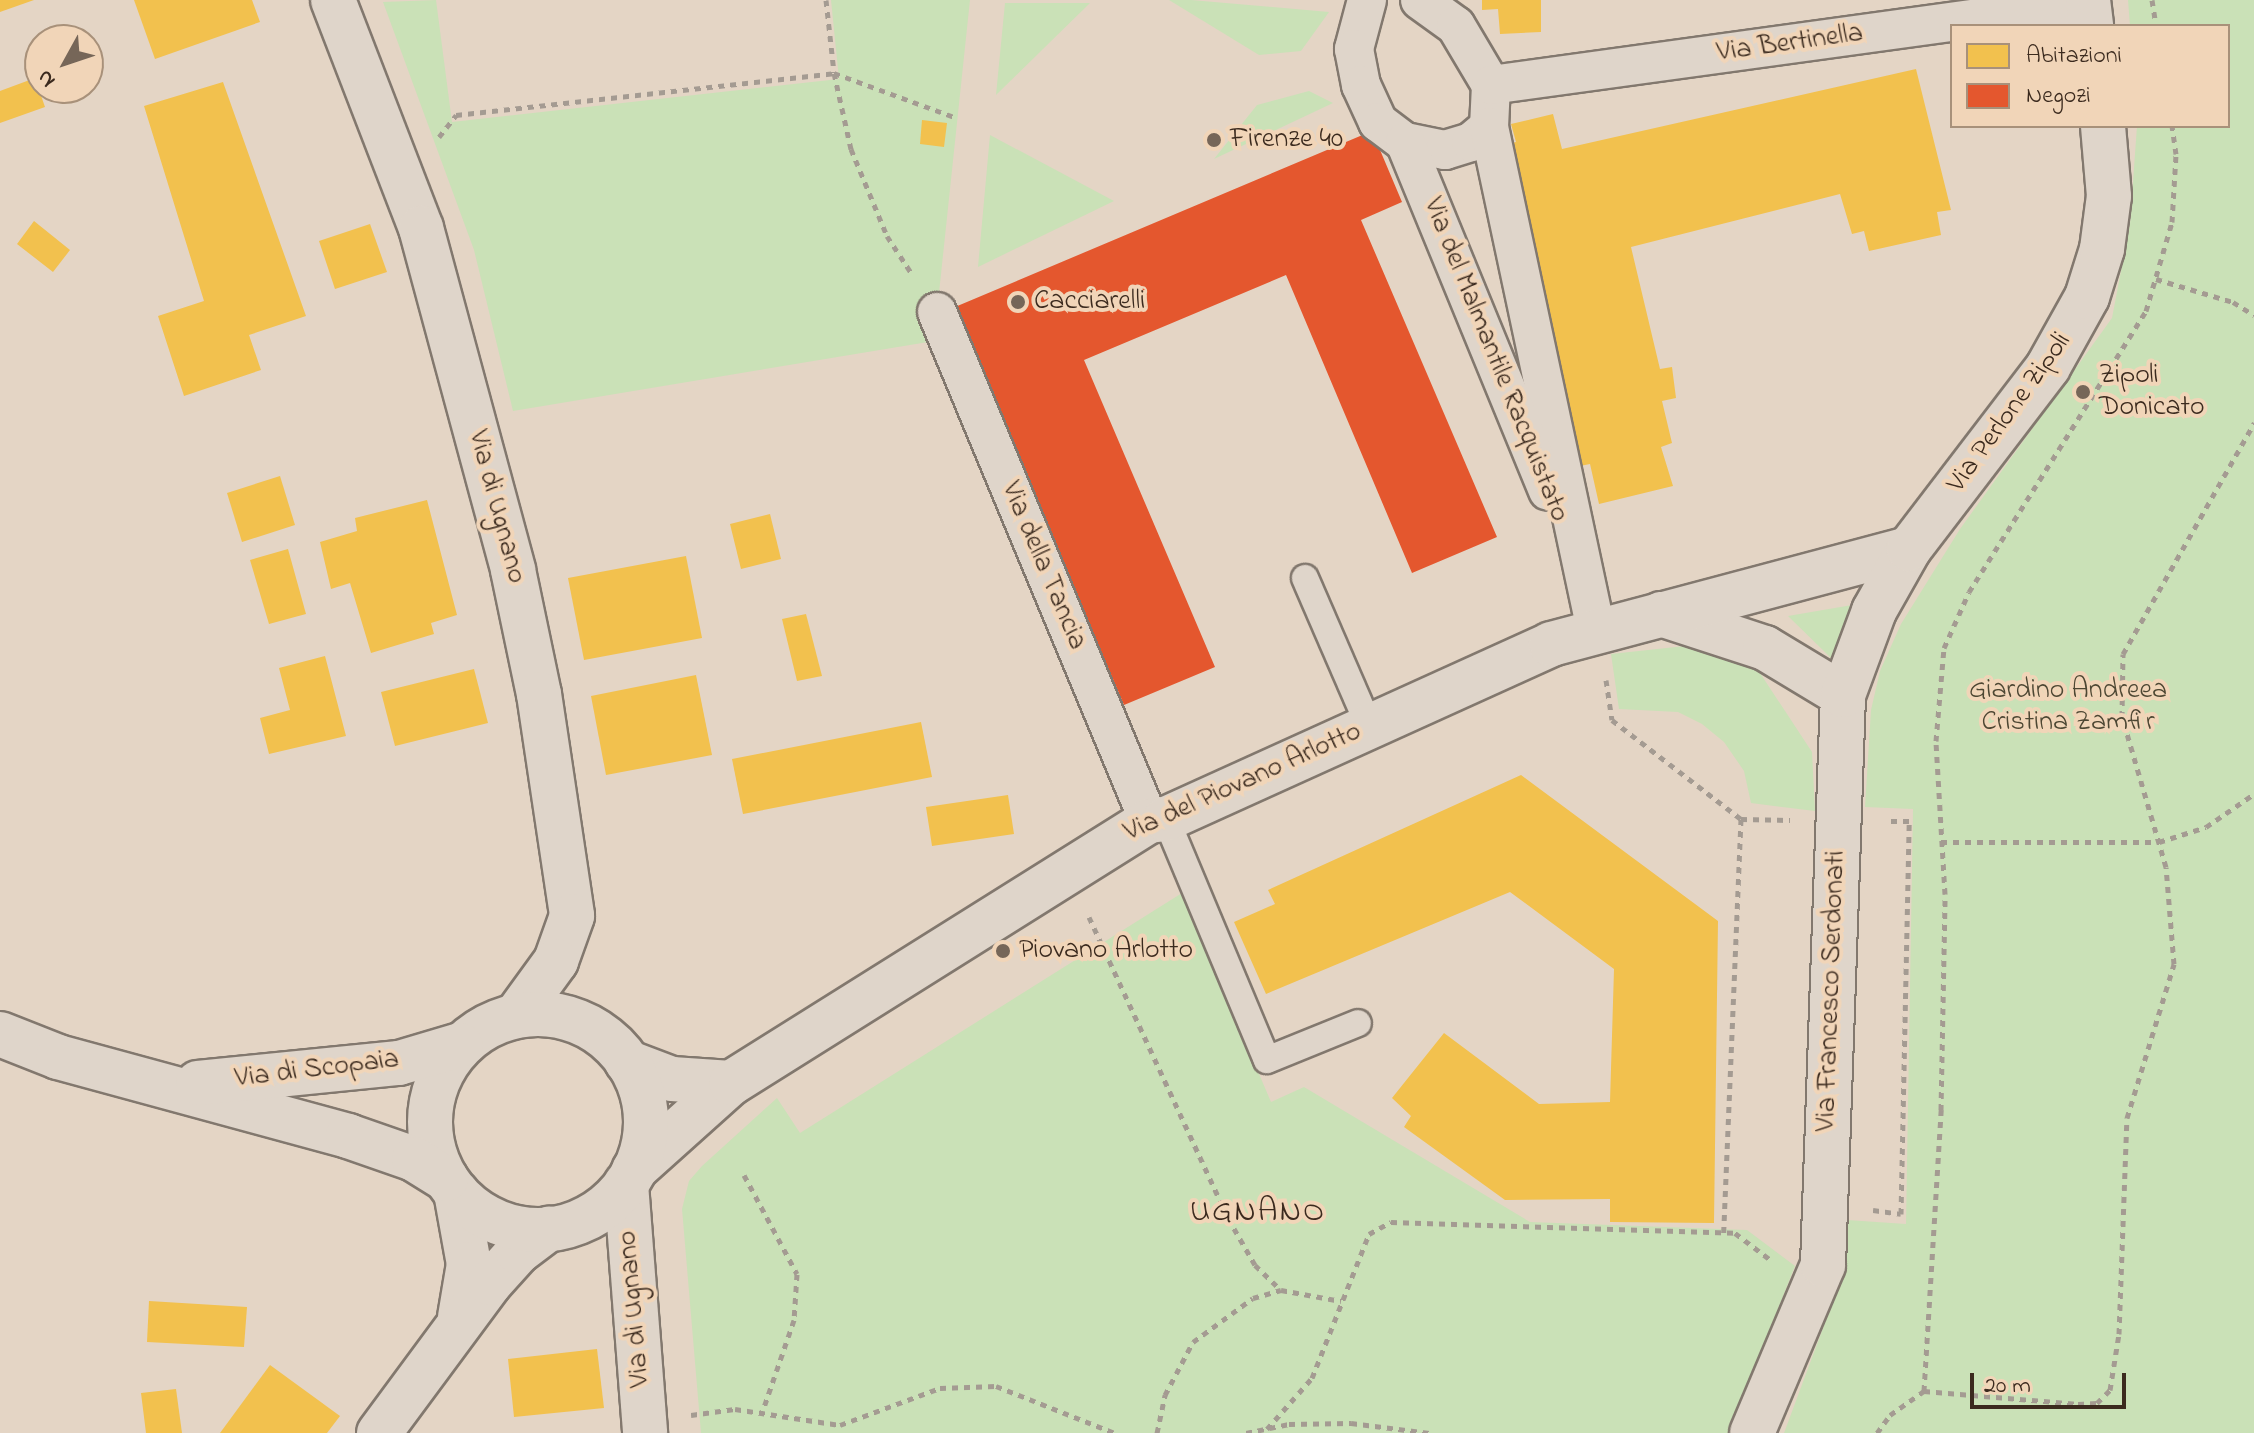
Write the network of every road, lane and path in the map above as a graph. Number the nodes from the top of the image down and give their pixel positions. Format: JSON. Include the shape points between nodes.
{"nodes":[{"id":1,"x":333,"y":0,"type":"edge"},
{"id":2,"x":826,"y":0,"type":"edge"},
{"id":3,"x":1367,"y":0,"type":"edge"},
{"id":4,"x":1420,"y":0,"type":"edge"},
{"id":5,"x":2152,"y":0,"type":"edge"},
{"id":6,"x":2089,"y":10,"type":"edge"},
{"id":7,"x":1456,"y":13,"type":"edge"},
{"id":8,"x":1977,"y":24,"type":"edge"},
{"id":9,"x":2156,"y":24,"type":"edge"},
{"id":10,"x":1950,"y":27,"type":"edge"},
{"id":11,"x":834,"y":73,"type":"junction"},
{"id":12,"x":1491,"y":85,"type":"junction"},
{"id":13,"x":957,"y":118,"type":"dead end"},
{"id":14,"x":1489,"y":127,"type":"junction"},
{"id":15,"x":2103,"y":128,"type":"edge"},
{"id":16,"x":2172,"y":128,"type":"edge"},
{"id":17,"x":435,"y":142,"type":"dead end"},
{"id":18,"x":1405,"y":142,"type":"junction"},
{"id":19,"x":2156,"y":279,"type":"junction"},
{"id":20,"x":937,"y":312,"type":"joint"},
{"id":21,"x":2254,"y":315,"type":"edge"},
{"id":22,"x":2254,"y":423,"type":"edge"},
{"id":23,"x":1909,"y":549,"type":"junction"},
{"id":24,"x":1305,"y":578,"type":"dead end"},
{"id":25,"x":1584,"y":578,"type":"junction"},
{"id":26,"x":1659,"y":613,"type":"junction"},
{"id":27,"x":1596,"y":630,"type":"junction"},
{"id":28,"x":1605,"y":677,"type":"dead end"},
{"id":29,"x":1843,"y":695,"type":"junction"},
{"id":30,"x":1369,"y":726,"type":"junction"},
{"id":31,"x":2254,"y":794,"type":"edge"},
{"id":32,"x":1157,"y":820,"type":"junction"},
{"id":33,"x":1941,"y":842,"type":"junction"},
{"id":34,"x":2159,"y":842,"type":"junction"},
{"id":35,"x":1066,"y":872,"type":"junction"},
{"id":36,"x":516,"y":1016,"type":"junction"},
{"id":37,"x":1358,"y":1023,"type":"dead end"},
{"id":38,"x":0,"y":1034,"type":"edge"},
{"id":39,"x":460,"y":1045,"type":"junction"},
{"id":40,"x":627,"y":1062,"type":"junction"},
{"id":41,"x":731,"y":1083,"type":"junction"},
{"id":42,"x":171,"y":1086,"type":"junction"},
{"id":43,"x":744,"y":1175,"type":"dead end"},
{"id":44,"x":630,"y":1177,"type":"junction"},
{"id":45,"x":451,"y":1186,"type":"junction"},
{"id":46,"x":549,"y":1229,"type":"junction"},
{"id":47,"x":1724,"y":1233,"type":"junction"},
{"id":48,"x":1785,"y":1271,"type":"dead end"},
{"id":49,"x":1281,"y":1290,"type":"junction"},
{"id":50,"x":1341,"y":1301,"type":"junction"},
{"id":51,"x":459,"y":1320,"type":"junction"},
{"id":52,"x":1924,"y":1391,"type":"junction"},
{"id":53,"x":762,"y":1413,"type":"junction"},
{"id":54,"x":663,"y":1425,"type":"edge"},
{"id":55,"x":1267,"y":1429,"type":"junction"},
{"id":56,"x":379,"y":1433,"type":"edge"},
{"id":57,"x":1115,"y":1433,"type":"edge"},
{"id":58,"x":1157,"y":1433,"type":"edge"},
{"id":59,"x":1246,"y":1433,"type":"edge"},
{"id":60,"x":1429,"y":1433,"type":"edge"},
{"id":61,"x":1752,"y":1433,"type":"edge"},
{"id":62,"x":1877,"y":1433,"type":"edge"}],
"edges":[{"from":1,"to":36,"type":"street","name":"Via di Ugnano","via":[[421,228],[513,570],[539,694],[572,916],[556,961]]},
{"from":2,"to":11,"type":"path"},
{"from":3,"to":18,"type":"street","name":"Via del Malmantile Racquistato","via":[[1354,49],[1361,85],[1378,122]]},
{"from":4,"to":7,"type":"street"},
{"from":5,"to":9,"type":"path"},
{"from":6,"to":8,"type":"street","name":"Via Bertinella"},
{"from":7,"to":12,"type":"street"},
{"from":10,"to":12,"type":"street","name":"Via Bertinella"},
{"from":11,"to":13,"type":"path"},
{"from":11,"to":17,"type":"path","via":[[456,115]]},
{"from":11,"to":20,"type":"path","via":[[851,149],[887,236]]},
{"from":12,"to":14,"type":"street","name":"Via del Malmantile Racquistato"},
{"from":14,"to":18,"type":"street","name":"Via del Malmantile Racquistato","via":[[1471,142],[1445,150]]},
{"from":14,"to":25,"type":"street","name":"Via del Malmantile Racquistato"},
{"from":15,"to":23,"type":"street","name":"Via Perlone Zipoli","via":[[2109,196],[2102,249],[2087,297],[2048,367]]},
{"from":16,"to":19,"type":"path","via":[[2172,222]]},
{"from":18,"to":25,"type":"street","name":"Via del Malmantile Racquistato"},
{"from":19,"to":21,"type":"path","via":[[2233,302]]},
{"from":19,"to":33,"type":"path","via":[[2146,311],[1969,592],[1944,648],[1936,741]]},
{"from":20,"to":32,"type":"street","name":"Via della Tancia"},
{"from":22,"to":34,"type":"path","via":[[2123,654],[2122,717]]},
{"from":23,"to":26,"type":"street","name":"Via del Piovano Arlotto"},
{"from":23,"to":29,"type":"street","name":"Via Francesco Serdonati","via":[[1874,611]]},
{"from":24,"to":30,"type":"lane"},
{"from":25,"to":27,"type":"street","name":"Via del Malmantile Racquistato"},
{"from":26,"to":27,"type":"street","name":"Via del Piovano Arlotto"},
{"from":26,"to":29,"type":"street","via":[[1765,648]]},
{"from":27,"to":30,"type":"street","name":"Via del Piovano Arlotto","via":[[1551,644]]},
{"from":28,"to":47,"type":"path","via":[[1612,720],[1741,819]]},
{"from":29,"to":61,"type":"street","name":"Via Francesco Serdonati","via":[[1823,1265]]},
{"from":30,"to":32,"type":"street","name":"Via del Piovano Arlotto"},
{"from":31,"to":34,"type":"path","via":[[2206,827]]},
{"from":32,"to":35,"type":"street","name":"Via del Piovano Arlotto"},
{"from":32,"to":37,"type":"lane","via":[[1267,1060]]},
{"from":33,"to":34,"type":"path"},
{"from":33,"to":52,"type":"path","via":[[1941,1110]]},
{"from":34,"to":52,"type":"path","via":[[2174,964],[2127,1118],[2119,1334],[2110,1390],[2097,1403],[2078,1404]]},
{"from":35,"to":41,"type":"street","name":"Via del Piovano Arlotto"},
{"from":35,"to":49,"type":"path","via":[[1228,1218],[1255,1265]]},
{"from":36,"to":39,"type":"street","name":"Via di Ugnano","via":[[485,1027]]},
{"from":36,"to":40,"type":"street","name":"Via di Ugnano","via":[[579,1022],[614,1045]]},
{"from":38,"to":42,"type":"street","name":"Via di Scopaia","via":[[58,1057]]},
{"from":39,"to":42,"type":"street","name":"Via di Scopaia","via":[[399,1063]]},
{"from":39,"to":45,"type":"street","name":"Via di Ugnano","via":[[435,1086],[430,1109],[435,1158]]},
{"from":40,"to":41,"type":"street","via":[[672,1079]]},
{"from":40,"to":44,"type":"street","name":"Via di Ugnano","via":[[646,1115]]},
{"from":41,"to":44,"type":"street","name":"Via del Piovano Arlotto"},
{"from":42,"to":45,"type":"street","name":"Via di Scopaia","via":[[414,1159]]},
{"from":43,"to":53,"type":"path","via":[[797,1274],[794,1320]]},
{"from":44,"to":46,"type":"street","name":"Via di Ugnano","via":[[592,1215]]},
{"from":44,"to":54,"type":"street","name":"Via di Ugnano"},
{"from":45,"to":46,"type":"street","name":"Via di Ugnano","via":[[497,1222]]},
{"from":45,"to":51,"type":"street","via":[[469,1264]]},
{"from":46,"to":51,"type":"street","via":[[508,1262]]},
{"from":47,"to":48,"type":"path","via":[[1735,1233]]},
{"from":47,"to":50,"type":"path","via":[[1391,1222],[1369,1234]]},
{"from":49,"to":50,"type":"path"},
{"from":49,"to":58,"type":"path","via":[[1253,1298],[1193,1342],[1165,1395]]},
{"from":50,"to":55,"type":"path","via":[[1312,1378]]},
{"from":51,"to":56,"type":"street"},
{"from":52,"to":62,"type":"path","via":[[1890,1415]]},
{"from":53,"to":54,"type":"path","via":[[735,1409]]},
{"from":53,"to":57,"type":"path","via":[[840,1425],[940,1388],[996,1386]]},
{"from":55,"to":59,"type":"path"},
{"from":55,"to":60,"type":"path","via":[[1351,1423]]}]}
